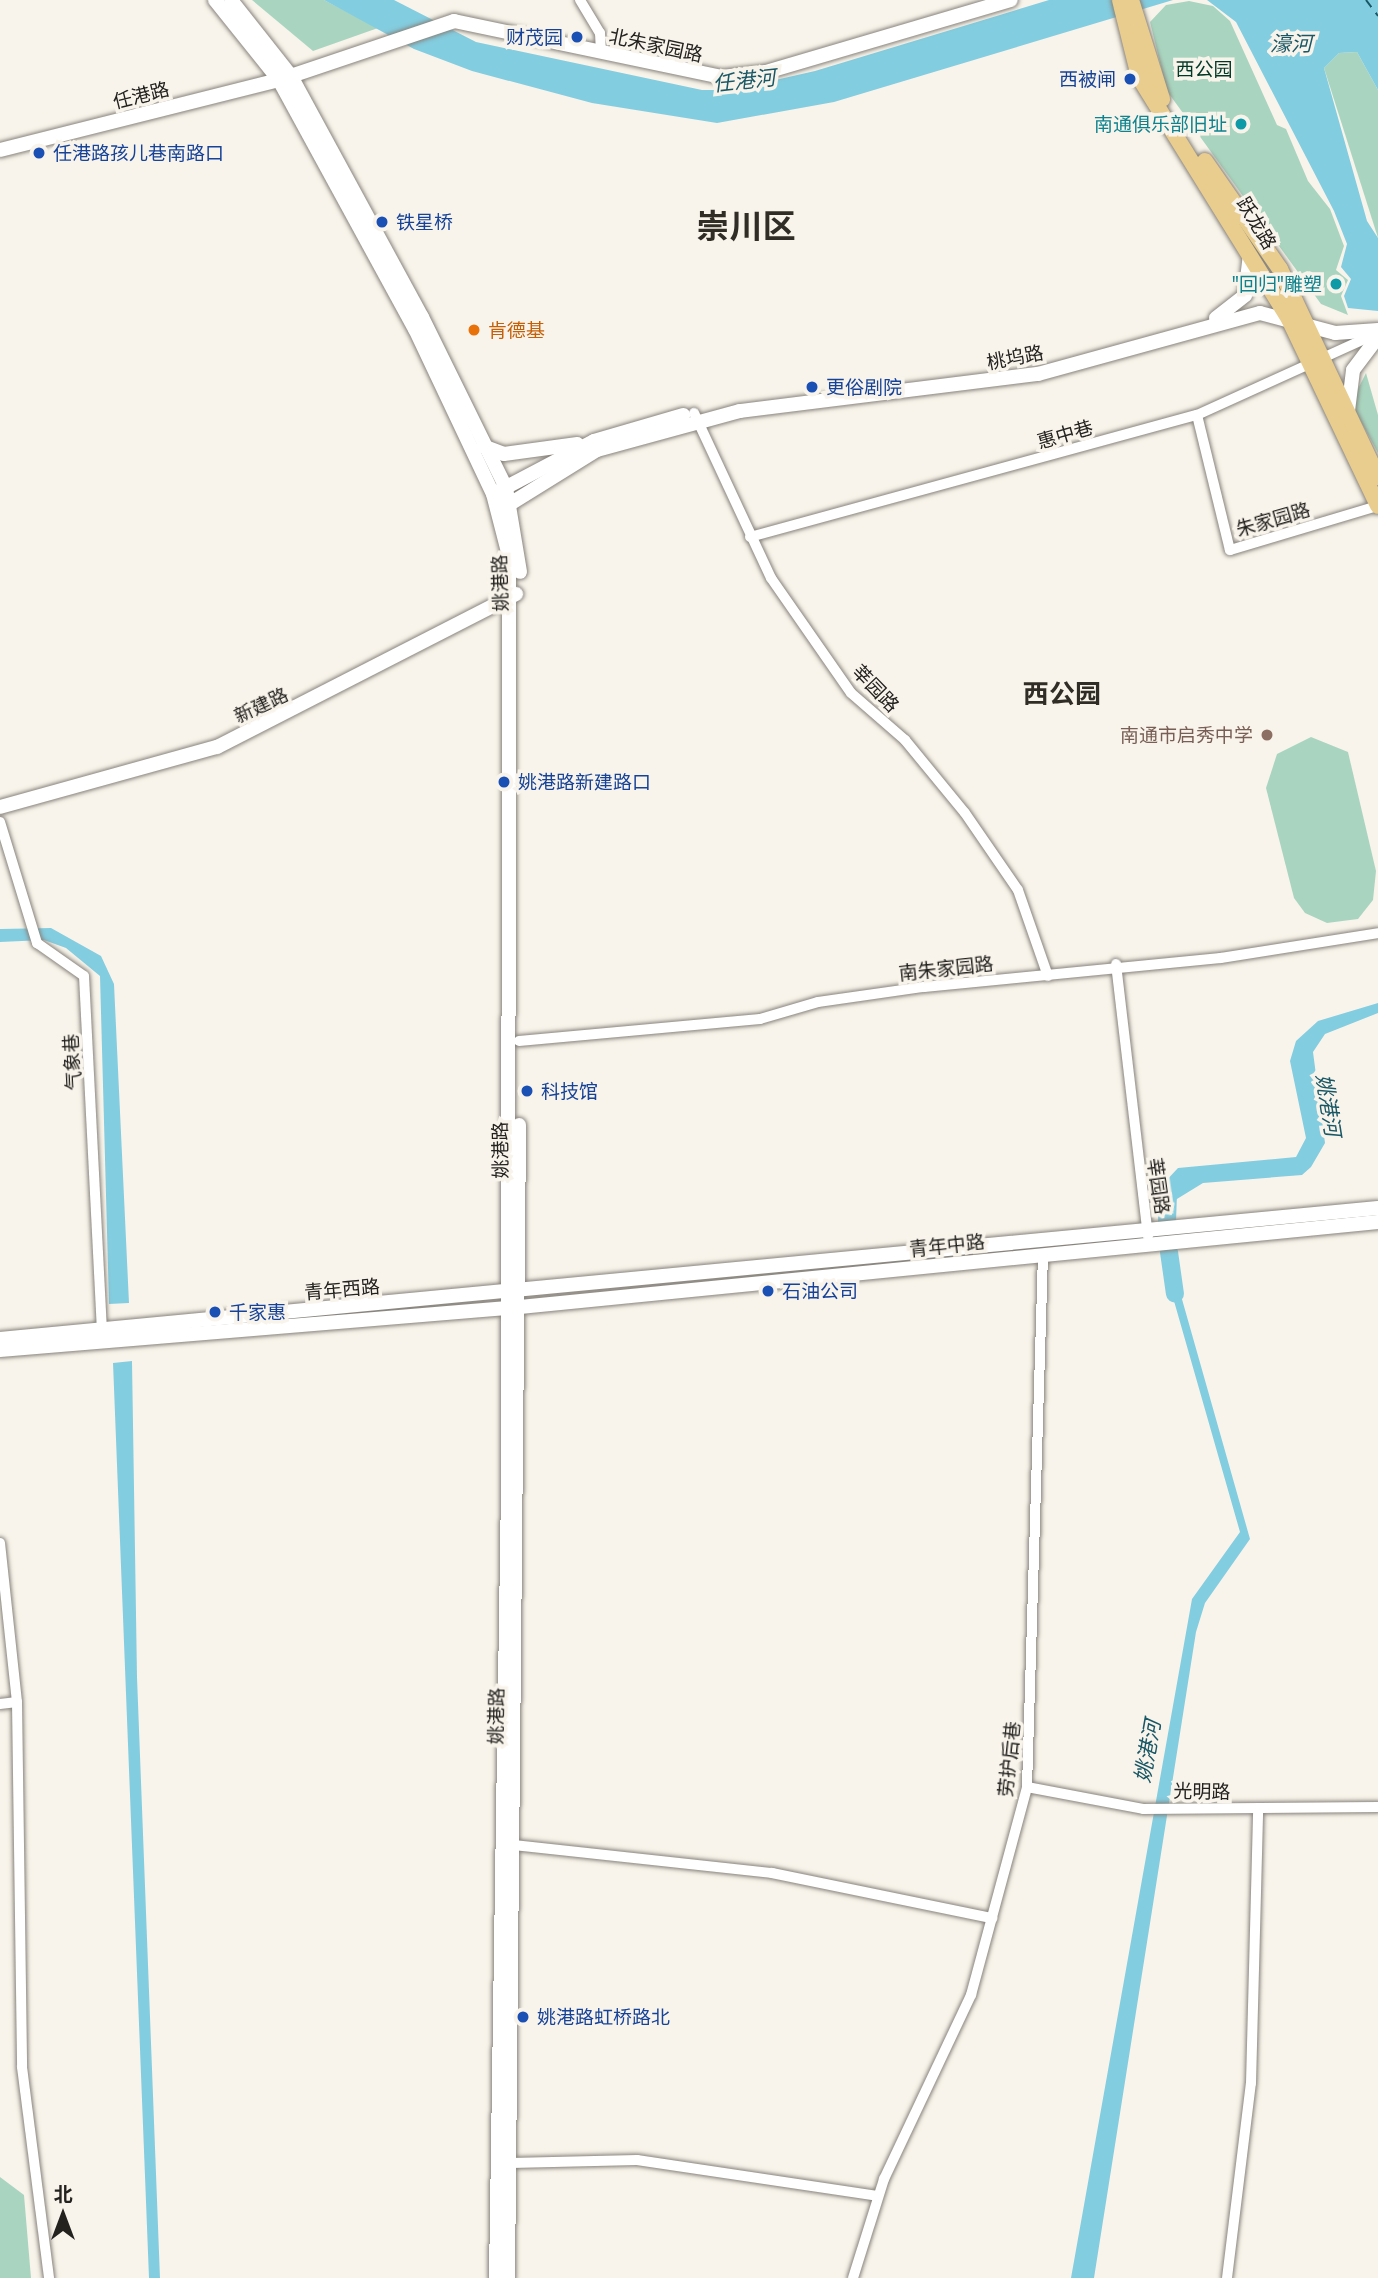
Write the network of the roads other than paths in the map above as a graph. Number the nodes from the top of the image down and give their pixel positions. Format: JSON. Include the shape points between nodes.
{"nodes":[{"id":1,"x":215,"y":0,"type":"edge"},
{"id":2,"x":232,"y":0,"type":"edge"},
{"id":3,"x":580,"y":0,"type":"edge"},
{"id":4,"x":1011,"y":0,"type":"edge"},
{"id":5,"x":1120,"y":0,"type":"edge"},
{"id":6,"x":1131,"y":0,"type":"edge"},
{"id":7,"x":990,"y":3,"type":"edge"},
{"id":8,"x":1130,"y":27,"type":"junction"},
{"id":9,"x":601,"y":53,"type":"junction"},
{"id":10,"x":285,"y":78,"type":"junction"},
{"id":11,"x":0,"y":150,"type":"edge"},
{"id":12,"x":1241,"y":236,"type":"junction"},
{"id":13,"x":1289,"y":319,"type":"junction"},
{"id":14,"x":1308,"y":328,"type":"junction"},
{"id":15,"x":1188,"y":332,"type":"junction"},
{"id":16,"x":1378,"y":334,"type":"edge"},
{"id":17,"x":1315,"y":361,"type":"junction"},
{"id":18,"x":1197,"y":415,"type":"junction"},
{"id":19,"x":696,"y":417,"type":"junction"},
{"id":20,"x":1350,"y":423,"type":"junction"},
{"id":21,"x":594,"y":441,"type":"junction"},
{"id":22,"x":483,"y":446,"type":"junction"},
{"id":23,"x":1378,"y":477,"type":"edge"},
{"id":24,"x":500,"y":491,"type":"junction"},
{"id":25,"x":1378,"y":506,"type":"edge"},
{"id":26,"x":505,"y":507,"type":"junction"},
{"id":27,"x":750,"y":537,"type":"junction"},
{"id":28,"x":516,"y":594,"type":"junction"},
{"id":29,"x":0,"y":807,"type":"edge"},
{"id":30,"x":0,"y":822,"type":"edge"},
{"id":31,"x":1378,"y":933,"type":"edge"},
{"id":32,"x":1116,"y":964,"type":"junction"},
{"id":33,"x":1048,"y":976,"type":"junction"},
{"id":34,"x":519,"y":1041,"type":"junction"},
{"id":35,"x":1378,"y":1208,"type":"edge"},
{"id":36,"x":1378,"y":1222,"type":"edge"},
{"id":37,"x":1148,"y":1239,"type":"junction"},
{"id":38,"x":1043,"y":1255,"type":"junction"},
{"id":39,"x":514,"y":1300,"type":"junction"},
{"id":40,"x":102,"y":1330,"type":"junction"},
{"id":41,"x":0,"y":1339,"type":"edge"},
{"id":42,"x":0,"y":1350,"type":"edge"},
{"id":43,"x":0,"y":1543,"type":"edge"},
{"id":44,"x":17,"y":1702,"type":"junction"},
{"id":45,"x":0,"y":1704,"type":"edge"},
{"id":46,"x":1027,"y":1787,"type":"junction"},
{"id":47,"x":1378,"y":1807,"type":"edge"},
{"id":48,"x":1258,"y":1810,"type":"junction"},
{"id":49,"x":514,"y":1844,"type":"junction"},
{"id":50,"x":992,"y":1918,"type":"junction"},
{"id":51,"x":511,"y":2163,"type":"junction"},
{"id":52,"x":877,"y":2196,"type":"junction"},
{"id":53,"x":48,"y":2278,"type":"edge"},
{"id":54,"x":496,"y":2278,"type":"edge"},
{"id":55,"x":508,"y":2278,"type":"edge"},
{"id":56,"x":853,"y":2278,"type":"edge"},
{"id":57,"x":1227,"y":2278,"type":"edge"}],
"edges":[{"from":1,"to":10,"type":"main road"},
{"from":2,"to":10,"type":"main road"},
{"from":3,"to":9,"type":"street","via":[[600,33]]},
{"from":4,"to":7,"type":"main road","name":"北朱家园路"},
{"from":5,"to":8,"type":"main road","name":"跃龙路"},
{"from":6,"to":8,"type":"main road","name":"跃龙路"},
{"from":7,"to":9,"type":"main road","name":"北朱家园路","via":[[747,76],[693,75]]},
{"from":8,"to":12,"type":"main road","name":"跃龙路","via":[[1143,86]]},
{"from":8,"to":14,"type":"main road","name":"跃龙路","via":[[1158,94],[1235,197]]},
{"from":9,"to":10,"type":"main road","name":"北朱家园路","via":[[454,21],[389,47]]},
{"from":10,"to":11,"type":"main road","name":"任港路"},
{"from":10,"to":22,"type":"main road","name":"姚港路","via":[[375,225]]},
{"from":10,"to":24,"type":"main road","name":"姚港路"},
{"from":12,"to":13,"type":"main road","name":"跃龙路"},
{"from":12,"to":15,"type":"main road","via":[[1251,268],[1245,295]]},
{"from":13,"to":14,"type":"main road","name":"桃坞路"},
{"from":13,"to":15,"type":"main road","name":"桃坞路","via":[[1260,313]]},
{"from":13,"to":17,"type":"main road","name":"跃龙路"},
{"from":14,"to":16,"type":"main road"},
{"from":14,"to":17,"type":"main road","name":"跃龙路"},
{"from":15,"to":19,"type":"main road","name":"桃坞路","via":[[1038,374]]},
{"from":16,"to":17,"type":"street","name":"惠中巷"},
{"from":16,"to":20,"type":"main road","via":[[1353,370]]},
{"from":17,"to":18,"type":"street","name":"惠中巷"},
{"from":17,"to":20,"type":"main road","name":"跃龙路"},
{"from":17,"to":25,"type":"main road","name":"跃龙路"},
{"from":18,"to":25,"type":"street","name":"朱家园路","via":[[1230,550]]},
{"from":18,"to":27,"type":"street","name":"惠中巷"},
{"from":19,"to":21,"type":"main road","name":"桃坞路"},
{"from":19,"to":26,"type":"main road","name":"桃坞路","via":[[597,450]]},
{"from":19,"to":27,"type":"street","name":"莘园路"},
{"from":20,"to":23,"type":"main road","name":"跃龙路"},
{"from":21,"to":22,"type":"main road","via":[[524,454]]},
{"from":21,"to":24,"type":"main road","name":"桃坞路"},
{"from":22,"to":24,"type":"main road","name":"姚港路"},
{"from":24,"to":26,"type":"main road","name":"姚港路"},
{"from":26,"to":28,"type":"main road","name":"姚港路"},
{"from":27,"to":33,"type":"street","name":"莘园路","via":[[851,693],[905,740],[1018,890]]},
{"from":28,"to":29,"type":"main road","name":"新建路","via":[[217,747]]},
{"from":28,"to":34,"type":"main road","name":"姚港路"},
{"from":28,"to":39,"type":"main road","name":"姚港路"},
{"from":30,"to":40,"type":"street","name":"气象巷","via":[[37,943],[83,976]]},
{"from":31,"to":32,"type":"street","name":"南朱家园路","via":[[1221,958]]},
{"from":32,"to":33,"type":"street","name":"南朱家园路"},
{"from":32,"to":37,"type":"street","name":"莘园路"},
{"from":33,"to":34,"type":"street","name":"南朱家园路","via":[[845,998],[760,1019]]},
{"from":34,"to":39,"type":"main road","name":"姚港路"},
{"from":35,"to":37,"type":"main road","name":"青年中路"},
{"from":36,"to":37,"type":"main road","name":"青年中路"},
{"from":37,"to":38,"type":"main road","name":"青年中路"},
{"from":37,"to":39,"type":"main road","name":"青年中路"},
{"from":38,"to":39,"type":"main road","name":"青年中路"},
{"from":38,"to":46,"type":"street","name":"劳护后巷"},
{"from":39,"to":40,"type":"main road","name":"青年西路"},
{"from":39,"to":42,"type":"main road","name":"青年西路"},
{"from":39,"to":49,"type":"main road","name":"姚港路"},
{"from":39,"to":54,"type":"main road","name":"姚港路"},
{"from":40,"to":41,"type":"main road","name":"青年西路"},
{"from":43,"to":44,"type":"street"},
{"from":44,"to":45,"type":"street"},
{"from":44,"to":53,"type":"street","via":[[22,2067]]},
{"from":46,"to":48,"type":"street","name":"光明路","via":[[1143,1809]]},
{"from":46,"to":50,"type":"street","name":"劳护后巷"},
{"from":47,"to":48,"type":"street","name":"光明路"},
{"from":48,"to":57,"type":"street","via":[[1251,2083]]},
{"from":49,"to":50,"type":"street","via":[[772,1873]]},
{"from":49,"to":51,"type":"main road","name":"姚港路"},
{"from":50,"to":52,"type":"street","name":"劳护后巷","via":[[971,1995]]},
{"from":51,"to":52,"type":"street","via":[[637,2161]]},
{"from":51,"to":55,"type":"main road","name":"姚港路"},
{"from":52,"to":56,"type":"street","name":"劳护后巷"}]}
